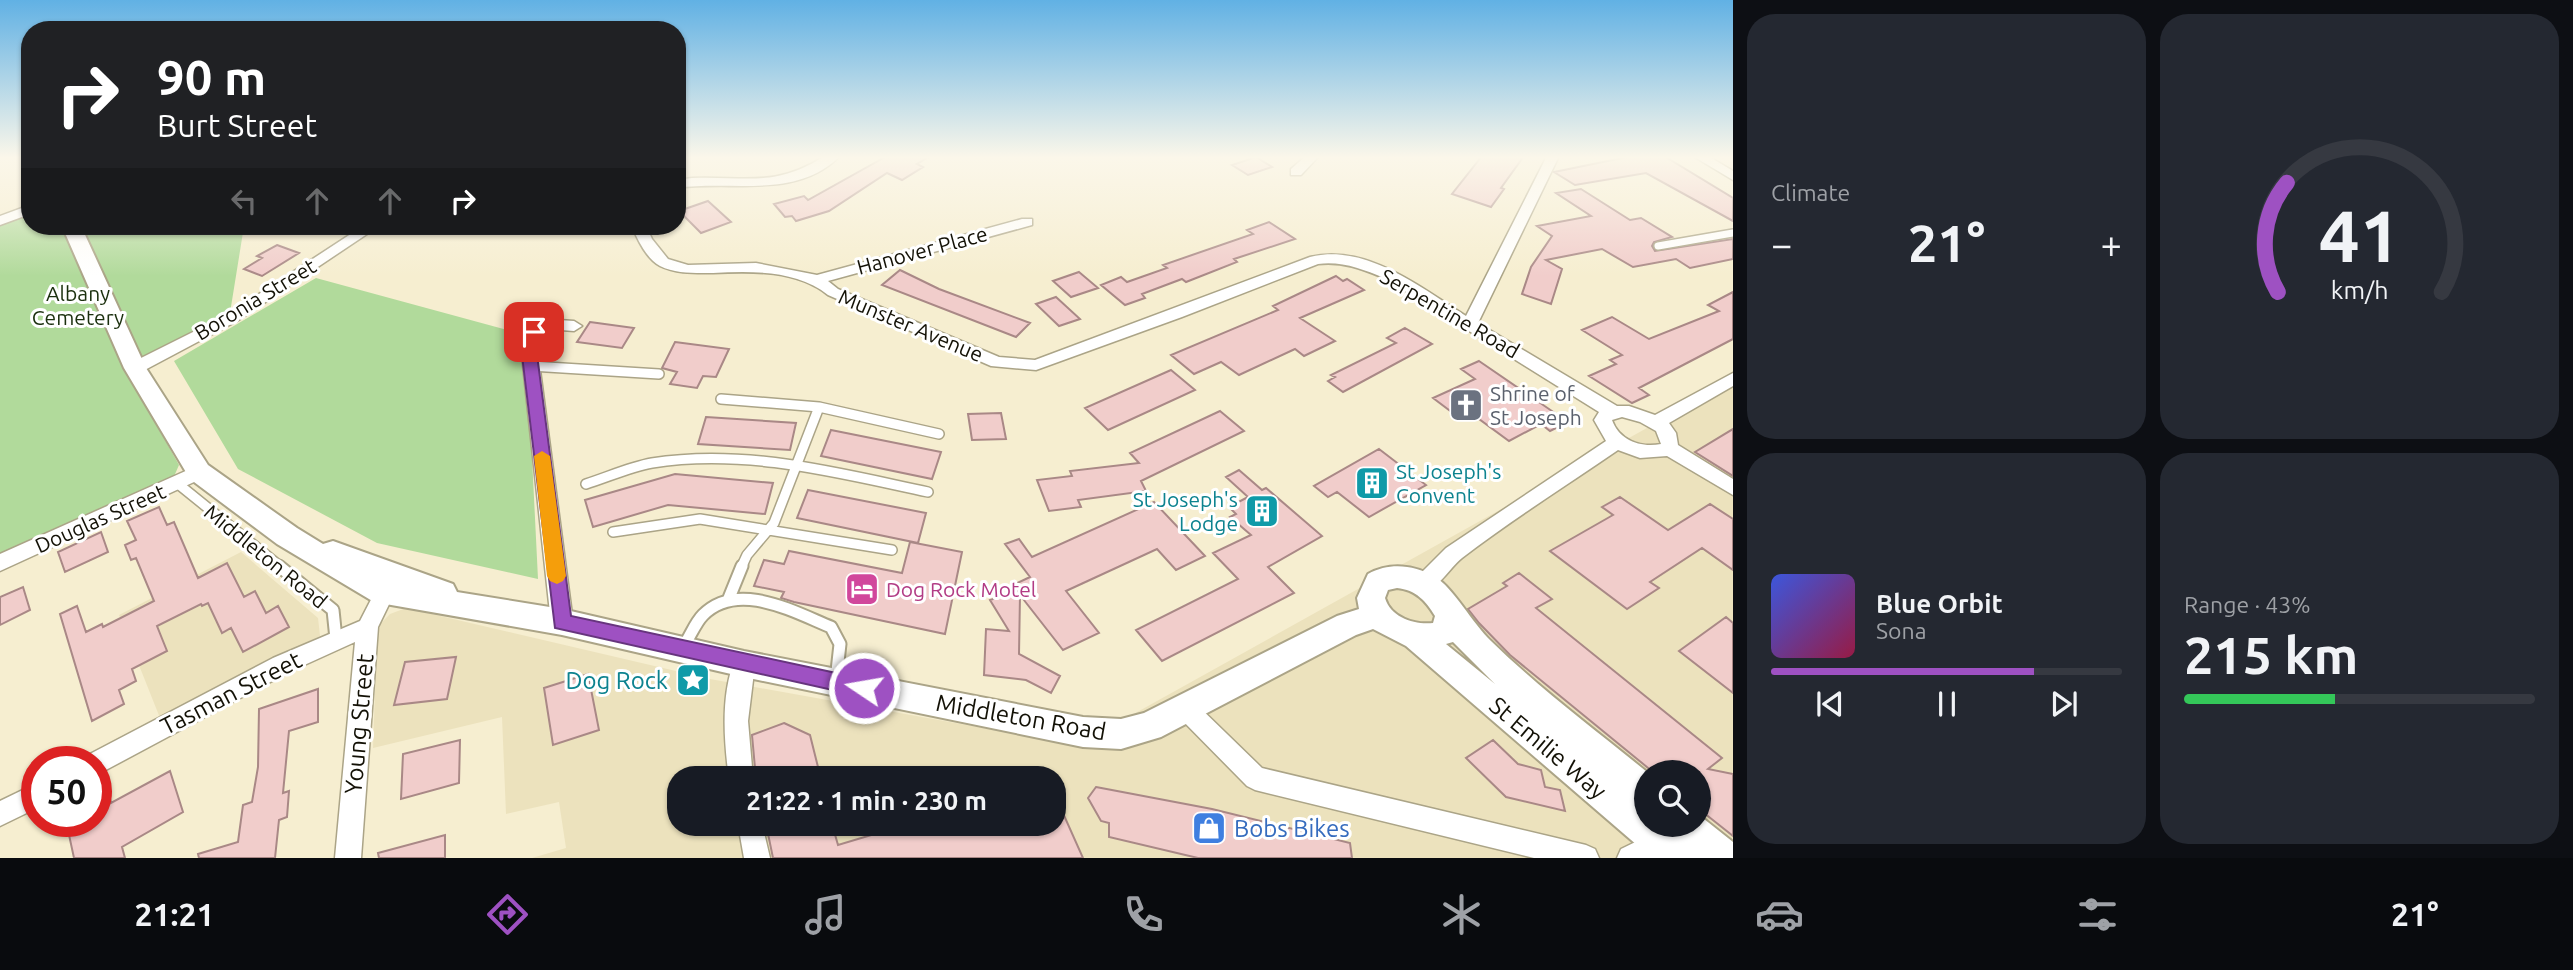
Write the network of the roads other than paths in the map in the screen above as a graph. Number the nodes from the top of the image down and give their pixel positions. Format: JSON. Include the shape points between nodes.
{"nodes":[{"id":1,"x":1533,"y":196,"type":"edge"},
{"id":2,"x":21,"y":213,"type":"edge"},
{"id":3,"x":0,"y":221,"type":"edge"},
{"id":4,"x":1027,"y":222,"type":"dead end"},
{"id":5,"x":1733,"y":233,"type":"edge"},
{"id":6,"x":75,"y":235,"type":"edge"},
{"id":7,"x":358,"y":235,"type":"edge"},
{"id":8,"x":643,"y":235,"type":"edge"},
{"id":9,"x":1658,"y":246,"type":"dead end"},
{"id":10,"x":1315,"y":260,"type":"joint"},
{"id":11,"x":817,"y":279,"type":"junction"},
{"id":12,"x":1470,"y":324,"type":"junction"},
{"id":13,"x":574,"y":326,"type":"dead end"},
{"id":14,"x":531,"y":366,"type":"junction"},
{"id":15,"x":135,"y":368,"type":"junction"},
{"id":16,"x":659,"y":374,"type":"dead end"},
{"id":17,"x":1733,"y":379,"type":"edge"},
{"id":18,"x":721,"y":399,"type":"dead end"},
{"id":19,"x":819,"y":407,"type":"junction"},
{"id":20,"x":1613,"y":412,"type":"junction"},
{"id":21,"x":1656,"y":422,"type":"junction"},
{"id":22,"x":939,"y":434,"type":"dead end"},
{"id":23,"x":1618,"y":441,"type":"junction"},
{"id":24,"x":1670,"y":448,"type":"junction"},
{"id":25,"x":797,"y":466,"type":"junction"},
{"id":26,"x":199,"y":472,"type":"junction"},
{"id":27,"x":177,"y":483,"type":"junction"},
{"id":28,"x":586,"y":484,"type":"dead end"},
{"id":29,"x":1733,"y":488,"type":"edge"},
{"id":30,"x":928,"y":492,"type":"dead end"},
{"id":31,"x":767,"y":532,"type":"junction"},
{"id":32,"x":612,"y":533,"type":"dead end"},
{"id":33,"x":287,"y":536,"type":"junction"},
{"id":34,"x":892,"y":550,"type":"dead end"},
{"id":35,"x":0,"y":563,"type":"edge"},
{"id":36,"x":1423,"y":584,"type":"junction"},
{"id":37,"x":384,"y":594,"type":"junction"},
{"id":38,"x":729,"y":598,"type":"junction"},
{"id":39,"x":483,"y":608,"type":"junction"},
{"id":40,"x":1379,"y":615,"type":"junction"},
{"id":41,"x":1450,"y":615,"type":"junction"},
{"id":42,"x":562,"y":622,"type":"junction"},
{"id":43,"x":367,"y":627,"type":"junction"},
{"id":44,"x":1418,"y":638,"type":"junction"},
{"id":45,"x":336,"y":639,"type":"junction"},
{"id":46,"x":682,"y":648,"type":"junction"},
{"id":47,"x":744,"y":664,"type":"junction"},
{"id":48,"x":836,"y":682,"type":"junction"},
{"id":49,"x":1185,"y":708,"type":"junction"},
{"id":50,"x":112,"y":755,"type":"edge"},
{"id":51,"x":739,"y":766,"type":"edge"},
{"id":52,"x":1634,"y":782,"type":"edge"},
{"id":53,"x":21,"y":803,"type":"edge"},
{"id":54,"x":0,"y":814,"type":"edge"},
{"id":55,"x":752,"y":836,"type":"edge"},
{"id":56,"x":1674,"y":842,"type":"edge"},
{"id":57,"x":348,"y":858,"type":"edge"},
{"id":58,"x":757,"y":858,"type":"edge"},
{"id":59,"x":1586,"y":858,"type":"edge"},
{"id":60,"x":1630,"y":858,"type":"edge"},
{"id":61,"x":1726,"y":858,"type":"edge"}],
"edges":[{"from":1,"to":12,"type":"street"},
{"from":2,"to":3,"type":"street"},
{"from":4,"to":11,"type":"street","name":"Hanover Place"},
{"from":5,"to":9,"type":"lane"},
{"from":6,"to":15,"type":"main road","name":"Middleton Road"},
{"from":7,"to":15,"type":"street","name":"Boronia Street","via":[[232,317]]},
{"from":8,"to":11,"type":"street","name":"Munster Avenue","via":[[663,262],[687,269],[756,267]]},
{"from":10,"to":11,"type":"street","name":"Munster Avenue","via":[[1036,365],[997,362],[943,341],[833,292]]},
{"from":10,"to":12,"type":"street","name":"Serpentine Road","via":[[1333,258],[1389,275]]},
{"from":12,"to":20,"type":"street","name":"Serpentine Road"},
{"from":13,"to":14,"type":"street","via":[[543,324],[534,332],[528,347]]},
{"from":14,"to":16,"type":"lane"},
{"from":14,"to":42,"type":"street"},
{"from":15,"to":26,"type":"main road","name":"Middleton Road"},
{"from":17,"to":21,"type":"street"},
{"from":18,"to":19,"type":"lane"},
{"from":19,"to":22,"type":"lane"},
{"from":19,"to":25,"type":"lane"},
{"from":20,"to":21,"type":"street","via":[[1633,413]]},
{"from":20,"to":23,"type":"street","via":[[1604,420]]},
{"from":21,"to":24,"type":"street","via":[[1669,435]]},
{"from":23,"to":24,"type":"street","via":[[1653,453]]},
{"from":23,"to":36,"type":"street","via":[[1453,554]]},
{"from":24,"to":29,"type":"street"},
{"from":25,"to":28,"type":"lane","via":[[702,458],[651,463]]},
{"from":25,"to":30,"type":"lane"},
{"from":25,"to":31,"type":"lane"},
{"from":26,"to":27,"type":"street","name":"Douglas Street"},
{"from":26,"to":33,"type":"main road","name":"Middleton Road"},
{"from":27,"to":35,"type":"street","name":"Douglas Street"},
{"from":27,"to":45,"type":"lane","name":"Middleton Road","via":[[333,610]]},
{"from":31,"to":32,"type":"lane","via":[[700,519]]},
{"from":31,"to":34,"type":"lane"},
{"from":31,"to":38,"type":"lane","via":[[747,555]]},
{"from":33,"to":37,"type":"main road","name":"Middleton Road"},
{"from":33,"to":39,"type":"main road","name":"Middleton Road"},
{"from":36,"to":40,"type":"main road","via":[[1395,577],[1375,585],[1373,604]]},
{"from":36,"to":41,"type":"main road","via":[[1436,592]]},
{"from":37,"to":39,"type":"main road","name":"Middleton Road"},
{"from":37,"to":43,"type":"street","name":"Young Street"},
{"from":38,"to":46,"type":"lane","via":[[704,614]]},
{"from":38,"to":48,"type":"lane","via":[[754,599],[831,626],[840,644]]},
{"from":39,"to":42,"type":"main road","name":"Middleton Road"},
{"from":40,"to":44,"type":"main road"},
{"from":40,"to":49,"type":"main road","name":"Middleton Road","via":[[1347,625]]},
{"from":41,"to":44,"type":"main road","via":[[1446,631]]},
{"from":41,"to":52,"type":"main road","name":"St Emilie Way","via":[[1486,658]]},
{"from":42,"to":46,"type":"main road","name":"Middleton Road"},
{"from":43,"to":45,"type":"street","name":"Tasman Street"},
{"from":43,"to":57,"type":"street","name":"Young Street"},
{"from":44,"to":56,"type":"main road","name":"St Emilie Way"},
{"from":45,"to":50,"type":"street","name":"Tasman Street"},
{"from":46,"to":47,"type":"main road","name":"Middleton Road"},
{"from":47,"to":48,"type":"main road","name":"Middleton Road"},
{"from":47,"to":51,"type":"street","via":[[735,745]]},
{"from":48,"to":49,"type":"main road","name":"Middleton Road","via":[[1083,733],[1121,734],[1150,726]]},
{"from":49,"to":59,"type":"street","via":[[1255,778]]},
{"from":53,"to":54,"type":"street"},
{"from":55,"to":58,"type":"street"},
{"from":56,"to":60,"type":"street"},
{"from":56,"to":61,"type":"main road","name":"St Emilie Way"}]}
